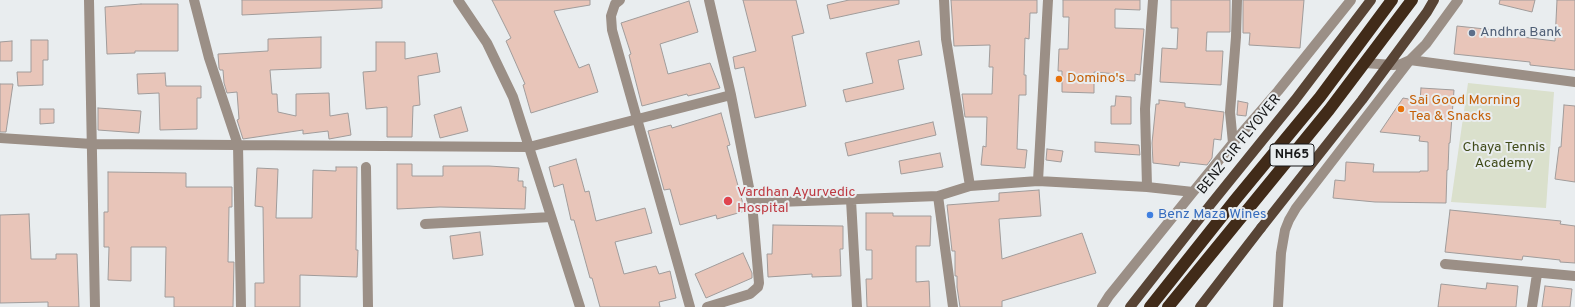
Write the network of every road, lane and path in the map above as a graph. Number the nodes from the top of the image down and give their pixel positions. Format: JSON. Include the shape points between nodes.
{"nodes":[{"id":1,"x":89,"y":0,"type":"edge"},
{"id":2,"x":194,"y":0,"type":"edge"},
{"id":3,"x":458,"y":0,"type":"edge"},
{"id":4,"x":620,"y":0,"type":"edge"},
{"id":5,"x":709,"y":0,"type":"edge"},
{"id":6,"x":944,"y":0,"type":"edge"},
{"id":7,"x":1048,"y":0,"type":"edge"},
{"id":8,"x":1153,"y":0,"type":"edge"},
{"id":9,"x":1237,"y":0,"type":"edge"},
{"id":10,"x":1351,"y":0,"type":"edge"},
{"id":11,"x":1371,"y":0,"type":"edge"},
{"id":12,"x":1392,"y":0,"type":"edge"},
{"id":13,"x":1412,"y":0,"type":"edge"},
{"id":14,"x":1434,"y":0,"type":"edge"},
{"id":15,"x":1458,"y":0,"type":"edge"},
{"id":16,"x":1410,"y":60,"type":"junction"},
{"id":17,"x":1365,"y":63,"type":"junction"},
{"id":18,"x":1575,"y":82,"type":"edge"},
{"id":19,"x":731,"y":95,"type":"junction"},
{"id":20,"x":638,"y":119,"type":"junction"},
{"id":21,"x":0,"y":138,"type":"edge"},
{"id":22,"x":1233,"y":143,"type":"junction"},
{"id":23,"x":92,"y":144,"type":"junction"},
{"id":24,"x":238,"y":145,"type":"junction"},
{"id":25,"x":529,"y":147,"type":"junction"},
{"id":26,"x":366,"y":167,"type":"dead end"},
{"id":27,"x":1038,"y":181,"type":"junction"},
{"id":28,"x":970,"y":186,"type":"junction"},
{"id":29,"x":1147,"y":187,"type":"junction"},
{"id":30,"x":1192,"y":192,"type":"junction"},
{"id":31,"x":938,"y":196,"type":"junction"},
{"id":32,"x":851,"y":200,"type":"junction"},
{"id":33,"x":752,"y":203,"type":"junction"},
{"id":34,"x":551,"y":217,"type":"junction"},
{"id":35,"x":426,"y":224,"type":"dead end"},
{"id":36,"x":1445,"y":264,"type":"dead end"},
{"id":37,"x":1537,"y":274,"type":"junction"},
{"id":38,"x":1575,"y":276,"type":"edge"},
{"id":39,"x":95,"y":307,"type":"edge"},
{"id":40,"x":241,"y":307,"type":"edge"},
{"id":41,"x":368,"y":307,"type":"edge"},
{"id":42,"x":580,"y":307,"type":"edge"},
{"id":43,"x":690,"y":307,"type":"edge"},
{"id":44,"x":708,"y":307,"type":"edge"},
{"id":45,"x":857,"y":307,"type":"edge"},
{"id":46,"x":953,"y":307,"type":"edge"},
{"id":47,"x":1102,"y":307,"type":"edge"},
{"id":48,"x":1130,"y":307,"type":"edge"},
{"id":49,"x":1150,"y":307,"type":"edge"},
{"id":50,"x":1168,"y":307,"type":"edge"},
{"id":51,"x":1200,"y":307,"type":"edge"},
{"id":52,"x":1278,"y":307,"type":"edge"},
{"id":53,"x":1532,"y":307,"type":"edge"}],
"edges":[{"from":1,"to":23,"type":"street"},
{"from":2,"to":24,"type":"street","via":[[209,58]]},
{"from":3,"to":25,"type":"street","via":[[487,43],[513,97]]},
{"from":4,"to":20,"type":"street","via":[[615,4],[611,16],[612,30]]},
{"from":5,"to":19,"type":"street"},
{"from":6,"to":28,"type":"street","via":[[946,38]]},
{"from":7,"to":27,"type":"street"},
{"from":8,"to":29,"type":"street","via":[[1145,109]]},
{"from":9,"to":22,"type":"street","via":[[1230,112]]},
{"from":10,"to":22,"type":"street"},
{"from":11,"to":48,"type":"main road","name":"BENZ CIR FLYOVER"},
{"from":12,"to":49,"type":"highway","number":"NH65","via":[[1320,97]]},
{"from":13,"to":17,"type":"highway","number":"NH65"},
{"from":14,"to":51,"type":"main road","bridge":true,"via":[[1362,100]]},
{"from":15,"to":16,"type":"street","via":[[1426,44]]},
{"from":16,"to":17,"type":"street","via":[[1393,65]]},
{"from":16,"to":18,"type":"street"},
{"from":16,"to":52,"type":"street","via":[[1289,220],[1281,253]]},
{"from":17,"to":50,"type":"highway","number":"NH65"},
{"from":19,"to":20,"type":"street"},
{"from":19,"to":33,"type":"street"},
{"from":20,"to":25,"type":"street"},
{"from":20,"to":43,"type":"street"},
{"from":21,"to":23,"type":"street"},
{"from":22,"to":30,"type":"street"},
{"from":23,"to":24,"type":"street"},
{"from":23,"to":39,"type":"street"},
{"from":24,"to":25,"type":"street"},
{"from":24,"to":40,"type":"street"},
{"from":25,"to":34,"type":"street"},
{"from":26,"to":41,"type":"street"},
{"from":27,"to":28,"type":"street"},
{"from":27,"to":29,"type":"street"},
{"from":28,"to":31,"type":"street"},
{"from":29,"to":30,"type":"street"},
{"from":30,"to":47,"type":"street"},
{"from":31,"to":32,"type":"street"},
{"from":31,"to":46,"type":"street"},
{"from":32,"to":33,"type":"street"},
{"from":32,"to":45,"type":"street"},
{"from":33,"to":44,"type":"street","via":[[758,287],[750,294]]},
{"from":34,"to":35,"type":"street"},
{"from":34,"to":42,"type":"street"},
{"from":36,"to":37,"type":"street"},
{"from":37,"to":38,"type":"street"},
{"from":37,"to":53,"type":"street"}]}
